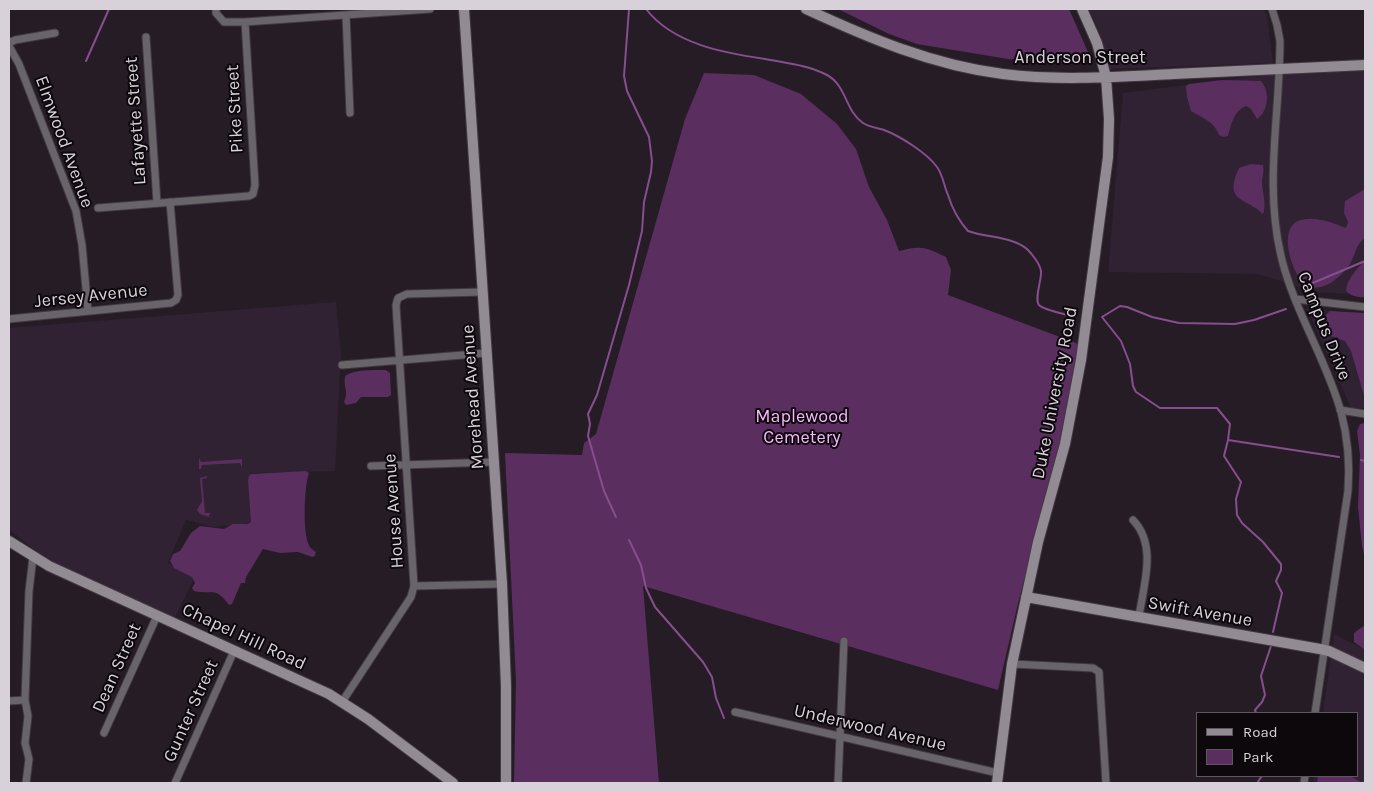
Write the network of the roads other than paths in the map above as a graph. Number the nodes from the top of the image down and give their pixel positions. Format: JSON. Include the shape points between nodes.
{"nodes":[{"id":1,"x":216,"y":9,"type":"edge"},
{"id":2,"x":430,"y":9,"type":"edge"},
{"id":3,"x":464,"y":9,"type":"edge"},
{"id":4,"x":806,"y":9,"type":"edge"},
{"id":5,"x":1082,"y":9,"type":"edge"},
{"id":6,"x":1272,"y":9,"type":"edge"},
{"id":7,"x":346,"y":15,"type":"junction"},
{"id":8,"x":245,"y":22,"type":"junction"},
{"id":9,"x":55,"y":33,"type":"dead end"},
{"id":10,"x":146,"y":37,"type":"dead end"},
{"id":11,"x":9,"y":45,"type":"edge"},
{"id":12,"x":1365,"y":65,"type":"edge"},
{"id":13,"x":1279,"y":69,"type":"junction"},
{"id":14,"x":1106,"y":77,"type":"junction"},
{"id":15,"x":350,"y":113,"type":"dead end"},
{"id":16,"x":170,"y":202,"type":"junction"},
{"id":17,"x":157,"y":203,"type":"junction"},
{"id":18,"x":98,"y":208,"type":"dead end"},
{"id":19,"x":483,"y":292,"type":"junction"},
{"id":20,"x":1295,"y":299,"type":"junction"},
{"id":21,"x":176,"y":300,"type":"joint"},
{"id":22,"x":1365,"y":307,"type":"edge"},
{"id":23,"x":88,"y":311,"type":"junction"},
{"id":24,"x":9,"y":319,"type":"edge"},
{"id":25,"x":487,"y":353,"type":"junction"},
{"id":26,"x":399,"y":361,"type":"junction"},
{"id":27,"x":342,"y":365,"type":"dead end"},
{"id":28,"x":1340,"y":410,"type":"junction"},
{"id":29,"x":1365,"y":414,"type":"edge"},
{"id":30,"x":494,"y":462,"type":"junction"},
{"id":31,"x":406,"y":464,"type":"junction"},
{"id":32,"x":371,"y":466,"type":"dead end"},
{"id":33,"x":1133,"y":520,"type":"dead end"},
{"id":34,"x":9,"y":541,"type":"edge"},
{"id":35,"x":33,"y":557,"type":"junction"},
{"id":36,"x":502,"y":584,"type":"junction"},
{"id":37,"x":414,"y":586,"type":"junction"},
{"id":38,"x":1026,"y":597,"type":"junction"},
{"id":39,"x":157,"y":616,"type":"junction"},
{"id":40,"x":1139,"y":617,"type":"junction"},
{"id":41,"x":844,"y":641,"type":"dead end"},
{"id":42,"x":1324,"y":650,"type":"junction"},
{"id":43,"x":234,"y":651,"type":"junction"},
{"id":44,"x":1012,"y":664,"type":"junction"},
{"id":45,"x":1365,"y":668,"type":"edge"},
{"id":46,"x":9,"y":700,"type":"edge"},
{"id":47,"x":25,"y":700,"type":"junction"},
{"id":48,"x":342,"y":702,"type":"junction"},
{"id":49,"x":735,"y":712,"type":"dead end"},
{"id":50,"x":1315,"y":712,"type":"edge"},
{"id":51,"x":104,"y":734,"type":"dead end"},
{"id":52,"x":839,"y":737,"type":"junction"},
{"id":53,"x":998,"y":778,"type":"edge"},
{"id":54,"x":26,"y":783,"type":"edge"},
{"id":55,"x":175,"y":783,"type":"edge"},
{"id":56,"x":453,"y":783,"type":"edge"},
{"id":57,"x":506,"y":783,"type":"edge"},
{"id":58,"x":838,"y":783,"type":"edge"},
{"id":59,"x":1106,"y":783,"type":"edge"}],
"edges":[{"from":1,"to":8,"type":"street","via":[[224,22]]},
{"from":2,"to":7,"type":"street"},
{"from":3,"to":19,"type":"street","name":"Morehead Avenue"},
{"from":4,"to":14,"type":"street","name":"Anderson Street","via":[[897,49],[966,67],[1021,76]]},
{"from":5,"to":14,"type":"street","name":"Duke University Road"},
{"from":6,"to":13,"type":"street","name":"Campus Drive","via":[[1280,41]]},
{"from":7,"to":8,"type":"street"},
{"from":7,"to":15,"type":"street"},
{"from":8,"to":16,"type":"street","name":"Pike Street","via":[[253,194]]},
{"from":9,"to":11,"type":"street","via":[[15,40]]},
{"from":10,"to":17,"type":"street","name":"Lafayette Street"},
{"from":11,"to":23,"type":"street","name":"Elmwood Avenue","via":[[76,211]]},
{"from":12,"to":13,"type":"street","name":"Anderson Street"},
{"from":13,"to":14,"type":"street","name":"Anderson Street"},
{"from":13,"to":20,"type":"street","name":"Campus Drive","via":[[1272,196],[1281,256]]},
{"from":14,"to":38,"type":"street","name":"Duke University Road","via":[[1110,119],[1108,157],[1082,360]]},
{"from":16,"to":17,"type":"street"},
{"from":16,"to":21,"type":"street","name":"Lafayette Street"},
{"from":17,"to":18,"type":"street"},
{"from":19,"to":25,"type":"street","name":"Morehead Avenue"},
{"from":19,"to":26,"type":"street","name":"House Avenue","via":[[407,294],[398,298]]},
{"from":20,"to":22,"type":"street"},
{"from":20,"to":28,"type":"street","name":"Campus Drive"},
{"from":21,"to":23,"type":"street","name":"Jersey Avenue"},
{"from":23,"to":24,"type":"street","name":"Jersey Avenue"},
{"from":25,"to":26,"type":"street"},
{"from":25,"to":30,"type":"street","name":"Morehead Avenue"},
{"from":26,"to":27,"type":"street"},
{"from":26,"to":31,"type":"street","name":"House Avenue"},
{"from":28,"to":29,"type":"street"},
{"from":28,"to":42,"type":"street","name":"Campus Drive","via":[[1349,453],[1348,491]]},
{"from":30,"to":31,"type":"street"},
{"from":30,"to":36,"type":"street","name":"Morehead Avenue"},
{"from":31,"to":32,"type":"street"},
{"from":31,"to":37,"type":"street","name":"House Avenue"},
{"from":33,"to":40,"type":"street","via":[[1140,527],[1147,550]]},
{"from":34,"to":35,"type":"street","name":"Chapel Hill Road"},
{"from":35,"to":39,"type":"street","name":"Chapel Hill Road"},
{"from":35,"to":47,"type":"street"},
{"from":36,"to":37,"type":"street"},
{"from":36,"to":57,"type":"street","name":"Morehead Avenue"},
{"from":37,"to":48,"type":"street","name":"House Avenue","via":[[411,597]]},
{"from":38,"to":40,"type":"street","name":"Swift Avenue"},
{"from":38,"to":44,"type":"street","name":"Duke University Road"},
{"from":39,"to":43,"type":"street","name":"Chapel Hill Road"},
{"from":39,"to":51,"type":"street","name":"Dean Street"},
{"from":40,"to":42,"type":"street","name":"Swift Avenue"},
{"from":41,"to":52,"type":"street"},
{"from":42,"to":45,"type":"street","name":"Swift Avenue"},
{"from":42,"to":50,"type":"street","name":"Campus Drive"},
{"from":43,"to":48,"type":"street","name":"Chapel Hill Road"},
{"from":43,"to":55,"type":"street","name":"Gunter Street"},
{"from":44,"to":53,"type":"street","name":"Duke University Road"},
{"from":44,"to":59,"type":"street","via":[[1093,668],[1098,672]]},
{"from":46,"to":47,"type":"street"},
{"from":47,"to":54,"type":"street","via":[[28,716],[25,743],[29,758]]},
{"from":48,"to":56,"type":"street","name":"Chapel Hill Road"},
{"from":49,"to":52,"type":"street","name":"Underwood Avenue"},
{"from":52,"to":53,"type":"street","name":"Underwood Avenue"},
{"from":52,"to":58,"type":"street"}]}
